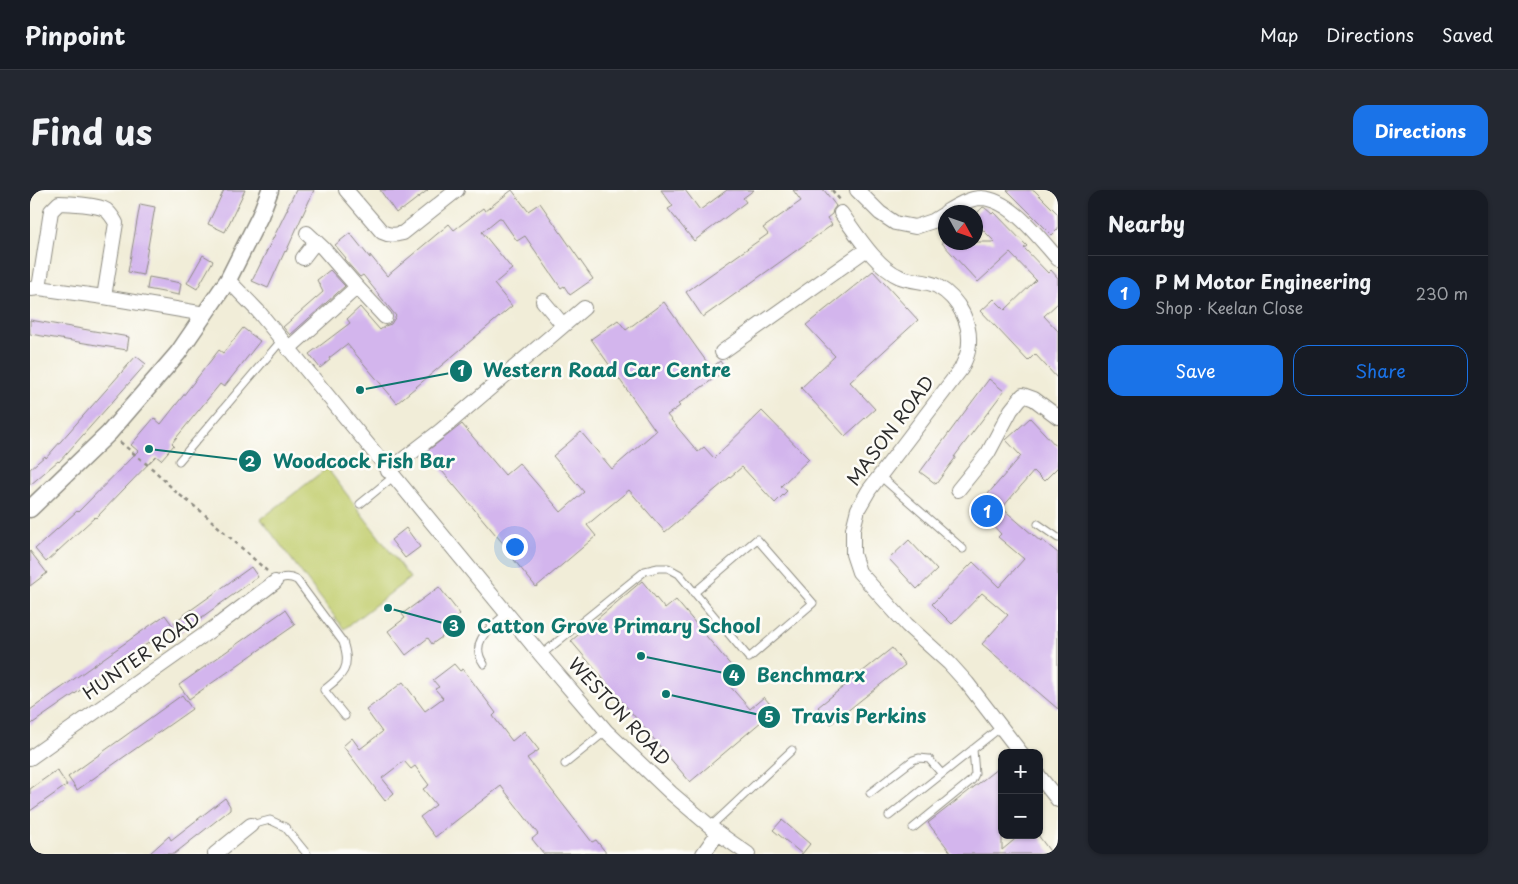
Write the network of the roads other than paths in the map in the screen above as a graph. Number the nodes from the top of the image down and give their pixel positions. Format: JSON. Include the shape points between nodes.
{"nodes":[{"id":1,"x":270,"y":190,"type":"edge"},
{"id":2,"x":346,"y":190,"type":"edge"},
{"id":3,"x":457,"y":190,"type":"edge"},
{"id":4,"x":857,"y":190,"type":"edge"},
{"id":5,"x":959,"y":205,"type":"edge"},
{"id":6,"x":841,"y":213,"type":"dead end"},
{"id":7,"x":938,"y":218,"type":"edge"},
{"id":8,"x":867,"y":249,"type":"junction"},
{"id":9,"x":1056,"y":254,"type":"edge"},
{"id":10,"x":303,"y":258,"type":"dead end"},
{"id":11,"x":228,"y":280,"type":"junction"},
{"id":12,"x":358,"y":287,"type":"junction"},
{"id":13,"x":35,"y":289,"type":"edge"},
{"id":14,"x":104,"y":297,"type":"junction"},
{"id":15,"x":543,"y":301,"type":"dead end"},
{"id":16,"x":584,"y":308,"type":"dead end"},
{"id":17,"x":205,"y":314,"type":"junction"},
{"id":18,"x":385,"y":317,"type":"dead end"},
{"id":19,"x":563,"y":325,"type":"junction"},
{"id":20,"x":285,"y":345,"type":"junction"},
{"id":21,"x":722,"y":352,"type":"dead end"},
{"id":22,"x":1058,"y":417,"type":"edge"},
{"id":23,"x":179,"y":461,"type":"dead end"},
{"id":24,"x":391,"y":474,"type":"junction"},
{"id":25,"x":880,"y":476,"type":"junction"},
{"id":26,"x":958,"y":490,"type":"dead end"},
{"id":27,"x":360,"y":504,"type":"dead end"},
{"id":28,"x":30,"y":510,"type":"edge"},
{"id":29,"x":1038,"y":524,"type":"dead end"},
{"id":30,"x":1058,"y":538,"type":"edge"},
{"id":31,"x":962,"y":549,"type":"dead end"},
{"id":32,"x":271,"y":577,"type":"joint"},
{"id":33,"x":694,"y":593,"type":"junction"},
{"id":34,"x":507,"y":613,"type":"junction"},
{"id":35,"x":541,"y":656,"type":"junction"},
{"id":36,"x":484,"y":664,"type":"dead end"},
{"id":37,"x":344,"y":716,"type":"dead end"},
{"id":38,"x":1001,"y":727,"type":"junction"},
{"id":39,"x":606,"y":731,"type":"junction"},
{"id":40,"x":973,"y":749,"type":"junction"},
{"id":41,"x":1018,"y":749,"type":"edge"},
{"id":42,"x":792,"y":750,"type":"dead end"},
{"id":43,"x":30,"y":758,"type":"edge"},
{"id":44,"x":565,"y":764,"type":"dead end"},
{"id":45,"x":942,"y":774,"type":"junction"},
{"id":46,"x":1043,"y":781,"type":"edge"},
{"id":47,"x":870,"y":793,"type":"dead end"},
{"id":48,"x":1058,"y":800,"type":"edge"},
{"id":49,"x":889,"y":816,"type":"dead end"},
{"id":50,"x":251,"y":825,"type":"joint"},
{"id":51,"x":913,"y":828,"type":"dead end"},
{"id":52,"x":715,"y":830,"type":"junction"},
{"id":53,"x":215,"y":854,"type":"edge"},
{"id":54,"x":307,"y":854,"type":"edge"},
{"id":55,"x":703,"y":854,"type":"edge"},
{"id":56,"x":748,"y":854,"type":"edge"}],
"edges":[{"from":1,"to":11,"type":"street"},
{"from":2,"to":3,"type":"street","via":[[388,235],[403,233]]},
{"from":4,"to":7,"type":"street","via":[[880,213],[896,223],[915,227]]},
{"from":5,"to":9,"type":"street","via":[[981,198],[1001,203],[1015,212]]},
{"from":6,"to":8,"type":"street","name":"MASON ROAD"},
{"from":8,"to":21,"type":"street"},
{"from":8,"to":25,"type":"street","name":"MASON ROAD","via":[[901,278],[937,286],[952,297],[963,312],[968,332],[968,352],[961,369]]},
{"from":10,"to":12,"type":"street","via":[[312,237]]},
{"from":11,"to":17,"type":"street"},
{"from":11,"to":20,"type":"street","name":"WESTON ROAD"},
{"from":12,"to":18,"type":"street"},
{"from":12,"to":20,"type":"street"},
{"from":13,"to":14,"type":"street"},
{"from":13,"to":14,"type":"street","via":[[51,211],[59,203],[69,203],[104,209],[116,223]]},
{"from":14,"to":17,"type":"street"},
{"from":15,"to":19,"type":"street"},
{"from":16,"to":19,"type":"street"},
{"from":17,"to":28,"type":"street","via":[[178,353],[109,433]]},
{"from":19,"to":24,"type":"street"},
{"from":20,"to":23,"type":"lane"},
{"from":20,"to":24,"type":"street","name":"WESTON ROAD"},
{"from":22,"to":26,"type":"street","via":[[1034,399],[1023,396],[1011,410],[988,453]]},
{"from":24,"to":27,"type":"lane"},
{"from":24,"to":34,"type":"street","name":"WESTON ROAD"},
{"from":25,"to":31,"type":"lane"},
{"from":25,"to":38,"type":"street","name":"MASON ROAD","via":[[858,509],[853,529],[853,554],[859,572],[907,626],[949,663]]},
{"from":29,"to":30,"type":"lane"},
{"from":32,"to":37,"type":"lane","via":[[297,580],[343,642],[347,654],[342,676],[324,690]]},
{"from":32,"to":43,"type":"street","name":"HUNTER ROAD","via":[[218,625]]},
{"from":33,"to":33,"type":"lane","via":[[749,658],[813,603],[757,539]]},
{"from":33,"to":35,"type":"lane","via":[[679,574],[668,568],[645,571]]},
{"from":34,"to":35,"type":"street","name":"WESTON ROAD"},
{"from":34,"to":36,"type":"lane","via":[[480,640],[478,649]]},
{"from":35,"to":39,"type":"street","name":"WESTON ROAD"},
{"from":38,"to":40,"type":"lane"},
{"from":38,"to":41,"type":"street","name":"MASON ROAD"},
{"from":39,"to":44,"type":"lane"},
{"from":39,"to":52,"type":"street","name":"WESTON ROAD","via":[[656,780]]},
{"from":40,"to":45,"type":"lane"},
{"from":40,"to":51,"type":"lane","via":[[975,774],[972,780]]},
{"from":42,"to":52,"type":"lane"},
{"from":45,"to":47,"type":"lane","via":[[929,759],[919,758]]},
{"from":45,"to":49,"type":"lane"},
{"from":46,"to":48,"type":"street"},
{"from":50,"to":53,"type":"street"},
{"from":50,"to":54,"type":"lane","via":[[270,820],[285,827]]},
{"from":52,"to":55,"type":"street"},
{"from":52,"to":56,"type":"street","name":"WESTON ROAD"}]}
